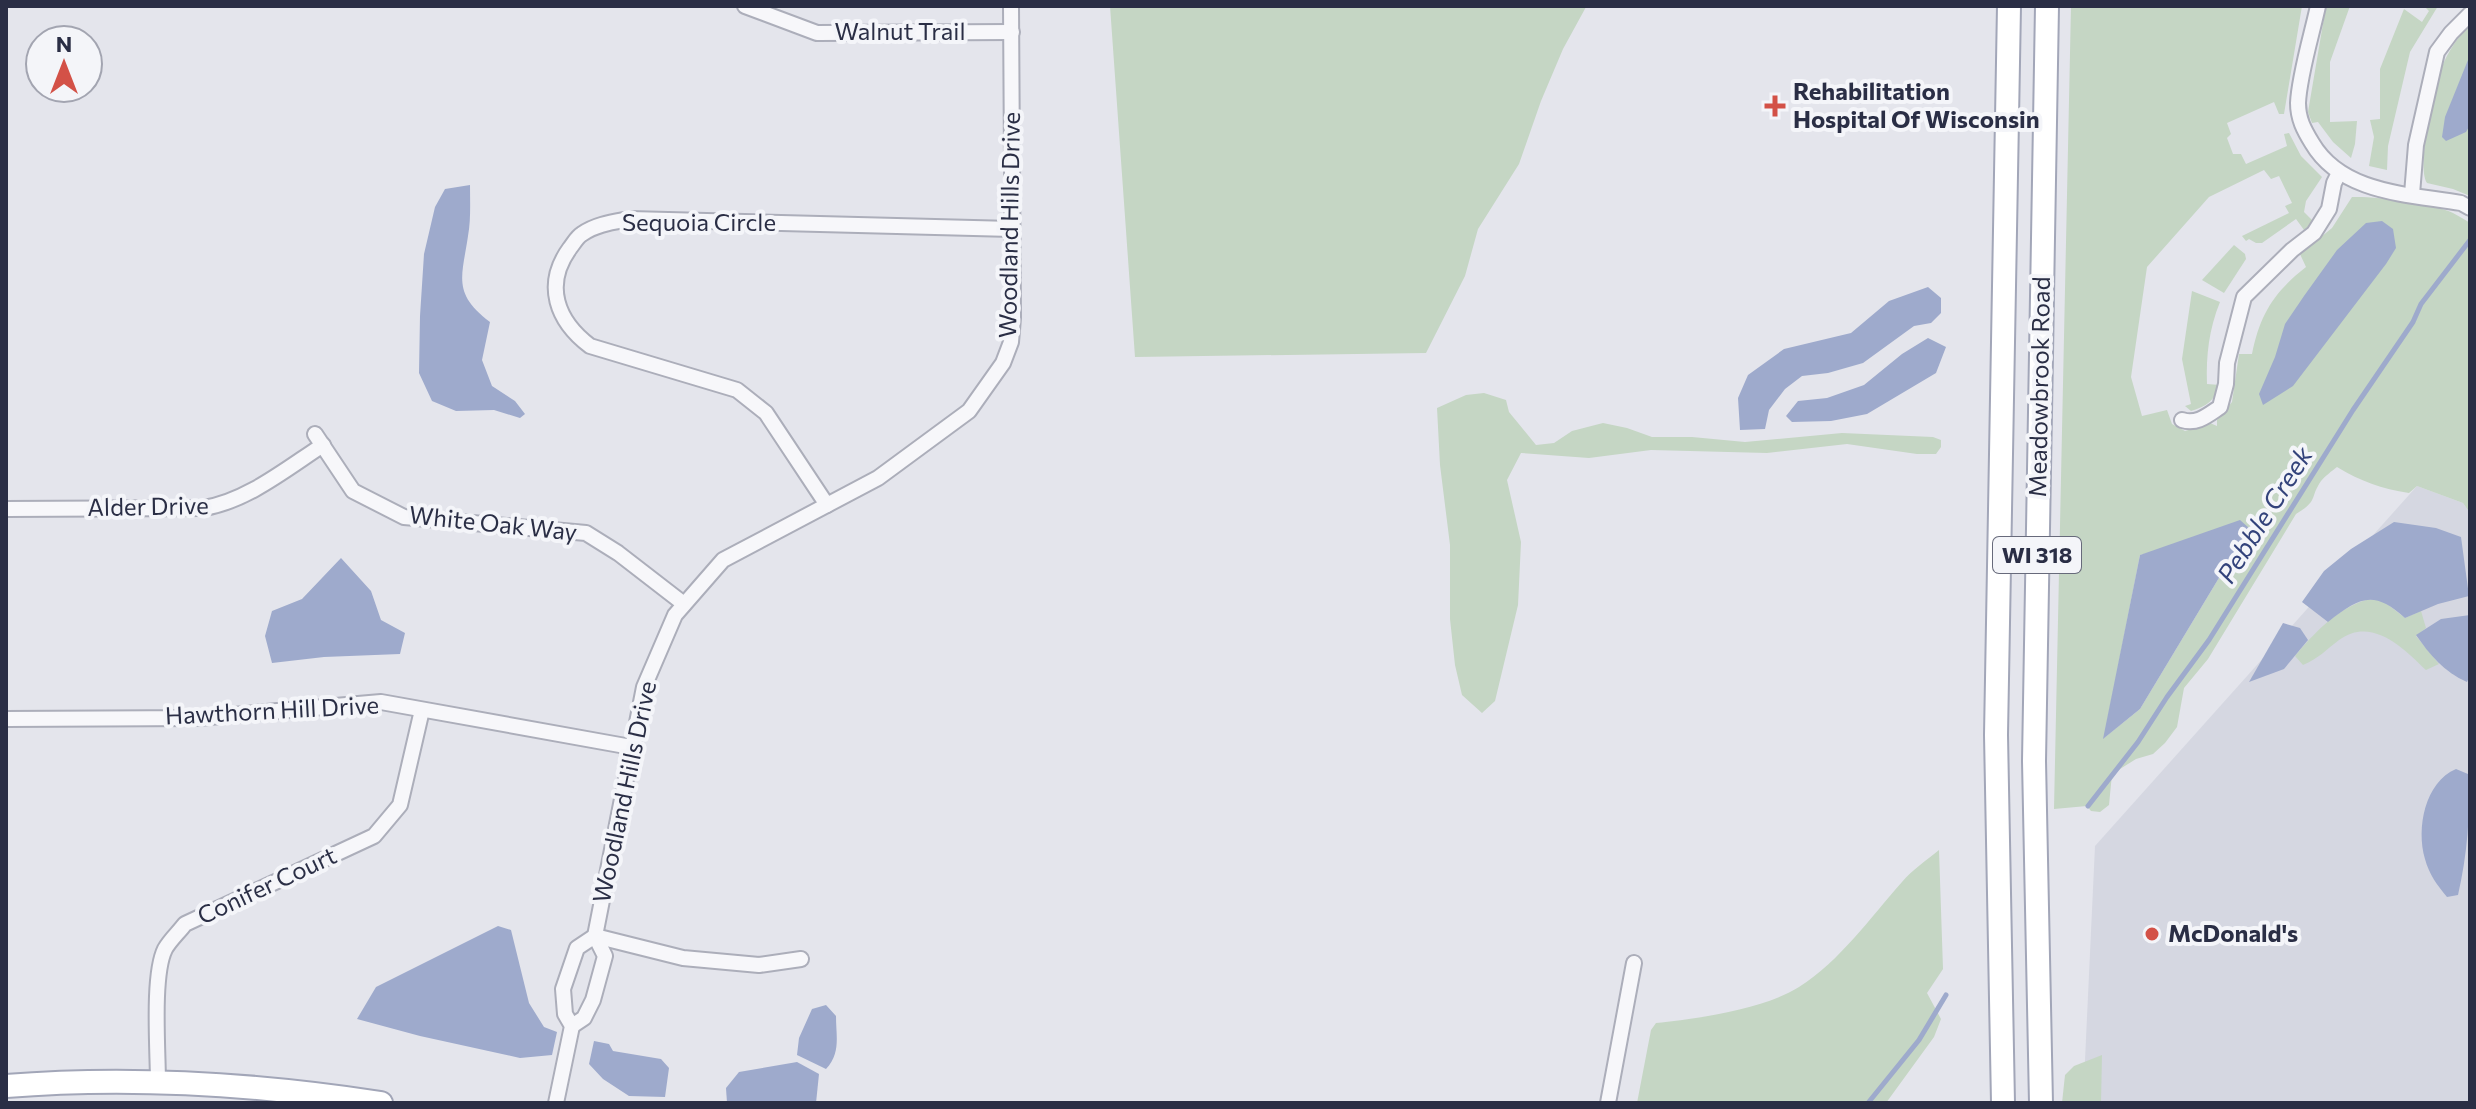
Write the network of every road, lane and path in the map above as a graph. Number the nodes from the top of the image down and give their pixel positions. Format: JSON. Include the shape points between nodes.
{"nodes":[{"id":1,"x":745,"y":6,"type":"edge"},
{"id":2,"x":1011,"y":6,"type":"edge"},
{"id":3,"x":2009,"y":6,"type":"edge"},
{"id":4,"x":2047,"y":6,"type":"edge"},
{"id":5,"x":2318,"y":6,"type":"edge"},
{"id":6,"x":2470,"y":14,"type":"edge"},
{"id":7,"x":1012,"y":32,"type":"junction"},
{"id":8,"x":2339,"y":173,"type":"junction"},
{"id":9,"x":2412,"y":194,"type":"junction"},
{"id":10,"x":2470,"y":208,"type":"edge"},
{"id":11,"x":1012,"y":229,"type":"junction"},
{"id":12,"x":2182,"y":420,"type":"dead end"},
{"id":13,"x":319,"y":440,"type":"joint"},
{"id":14,"x":827,"y":505,"type":"junction"},
{"id":15,"x":6,"y":509,"type":"edge"},
{"id":16,"x":684,"y":604,"type":"junction"},
{"id":17,"x":422,"y":710,"type":"junction"},
{"id":18,"x":6,"y":719,"type":"edge"},
{"id":19,"x":631,"y":747,"type":"junction"},
{"id":20,"x":595,"y":936,"type":"junction"},
{"id":21,"x":801,"y":959,"type":"dead end"},
{"id":22,"x":1634,"y":963,"type":"dead end"},
{"id":23,"x":572,"y":1026,"type":"junction"},
{"id":24,"x":158,"y":1083,"type":"junction"},
{"id":25,"x":6,"y":1086,"type":"edge"},
{"id":26,"x":381,"y":1103,"type":"edge"},
{"id":27,"x":556,"y":1103,"type":"edge"},
{"id":28,"x":1608,"y":1103,"type":"edge"},
{"id":29,"x":2003,"y":1103,"type":"edge"},
{"id":30,"x":2041,"y":1103,"type":"edge"}],
"edges":[{"from":1,"to":7,"type":"street","name":"Walnut Trail","via":[[817,33]]},
{"from":2,"to":7,"type":"street","name":"Woodland Hills Drive"},
{"from":3,"to":29,"type":"main road","name":"Meadowbrook Road","number":"WI 318","via":[[1996,735]]},
{"from":4,"to":30,"type":"main road","name":"Meadowbrook Road","number":"WI 318","via":[[2034,761]]},
{"from":5,"to":8,"type":"street","via":[[2298,101],[2300,120],[2316,150]]},
{"from":6,"to":9,"type":"street","via":[[2437,52],[2416,145]]},
{"from":7,"to":11,"type":"street","name":"Woodland Hills Drive"},
{"from":8,"to":9,"type":"street","via":[[2368,186]]},
{"from":8,"to":12,"type":"street","via":[[2329,209],[2314,233],[2244,297],[2220,407],[2201,420]]},
{"from":9,"to":10,"type":"street"},
{"from":11,"to":14,"type":"street","name":"Woodland Hills Drive","via":[[1011,342],[989,386],[969,411],[878,478]]},
{"from":11,"to":14,"type":"street","name":"Sequoia Circle","via":[[630,219],[598,225],[580,235],[559,262],[555,283],[560,313],[573,333],[590,346],[737,390],[766,413]]},
{"from":13,"to":15,"type":"street","name":"Alder Drive","via":[[221,505]]},
{"from":13,"to":16,"type":"street","name":"White Oak Way","via":[[353,491],[404,517],[586,533]]},
{"from":14,"to":16,"type":"street","name":"Woodland Hills Drive","via":[[723,560]]},
{"from":16,"to":19,"type":"street","name":"Woodland Hills Drive","via":[[644,687]]},
{"from":17,"to":18,"type":"street","name":"Hawthorn Hill Drive","via":[[381,702],[198,718]]},
{"from":17,"to":19,"type":"street","name":"Hawthorn Hill Drive"},
{"from":17,"to":24,"type":"street","name":"Conifer Court","via":[[400,805],[374,836],[185,924],[165,949],[159,967]]},
{"from":19,"to":20,"type":"street","name":"Woodland Hills Drive"},
{"from":20,"to":21,"type":"street","via":[[683,958],[759,965]]},
{"from":20,"to":23,"type":"street","name":"Woodland Hills Drive","via":[[605,956],[593,1000],[584,1018]]},
{"from":20,"to":23,"type":"street","name":"Woodland Hills Drive","via":[[577,948],[563,989]]},
{"from":22,"to":28,"type":"street"},
{"from":23,"to":27,"type":"street","name":"Woodland Hills Drive"},
{"from":24,"to":25,"type":"main road"},
{"from":24,"to":26,"type":"main road","via":[[286,1090]]}]}
